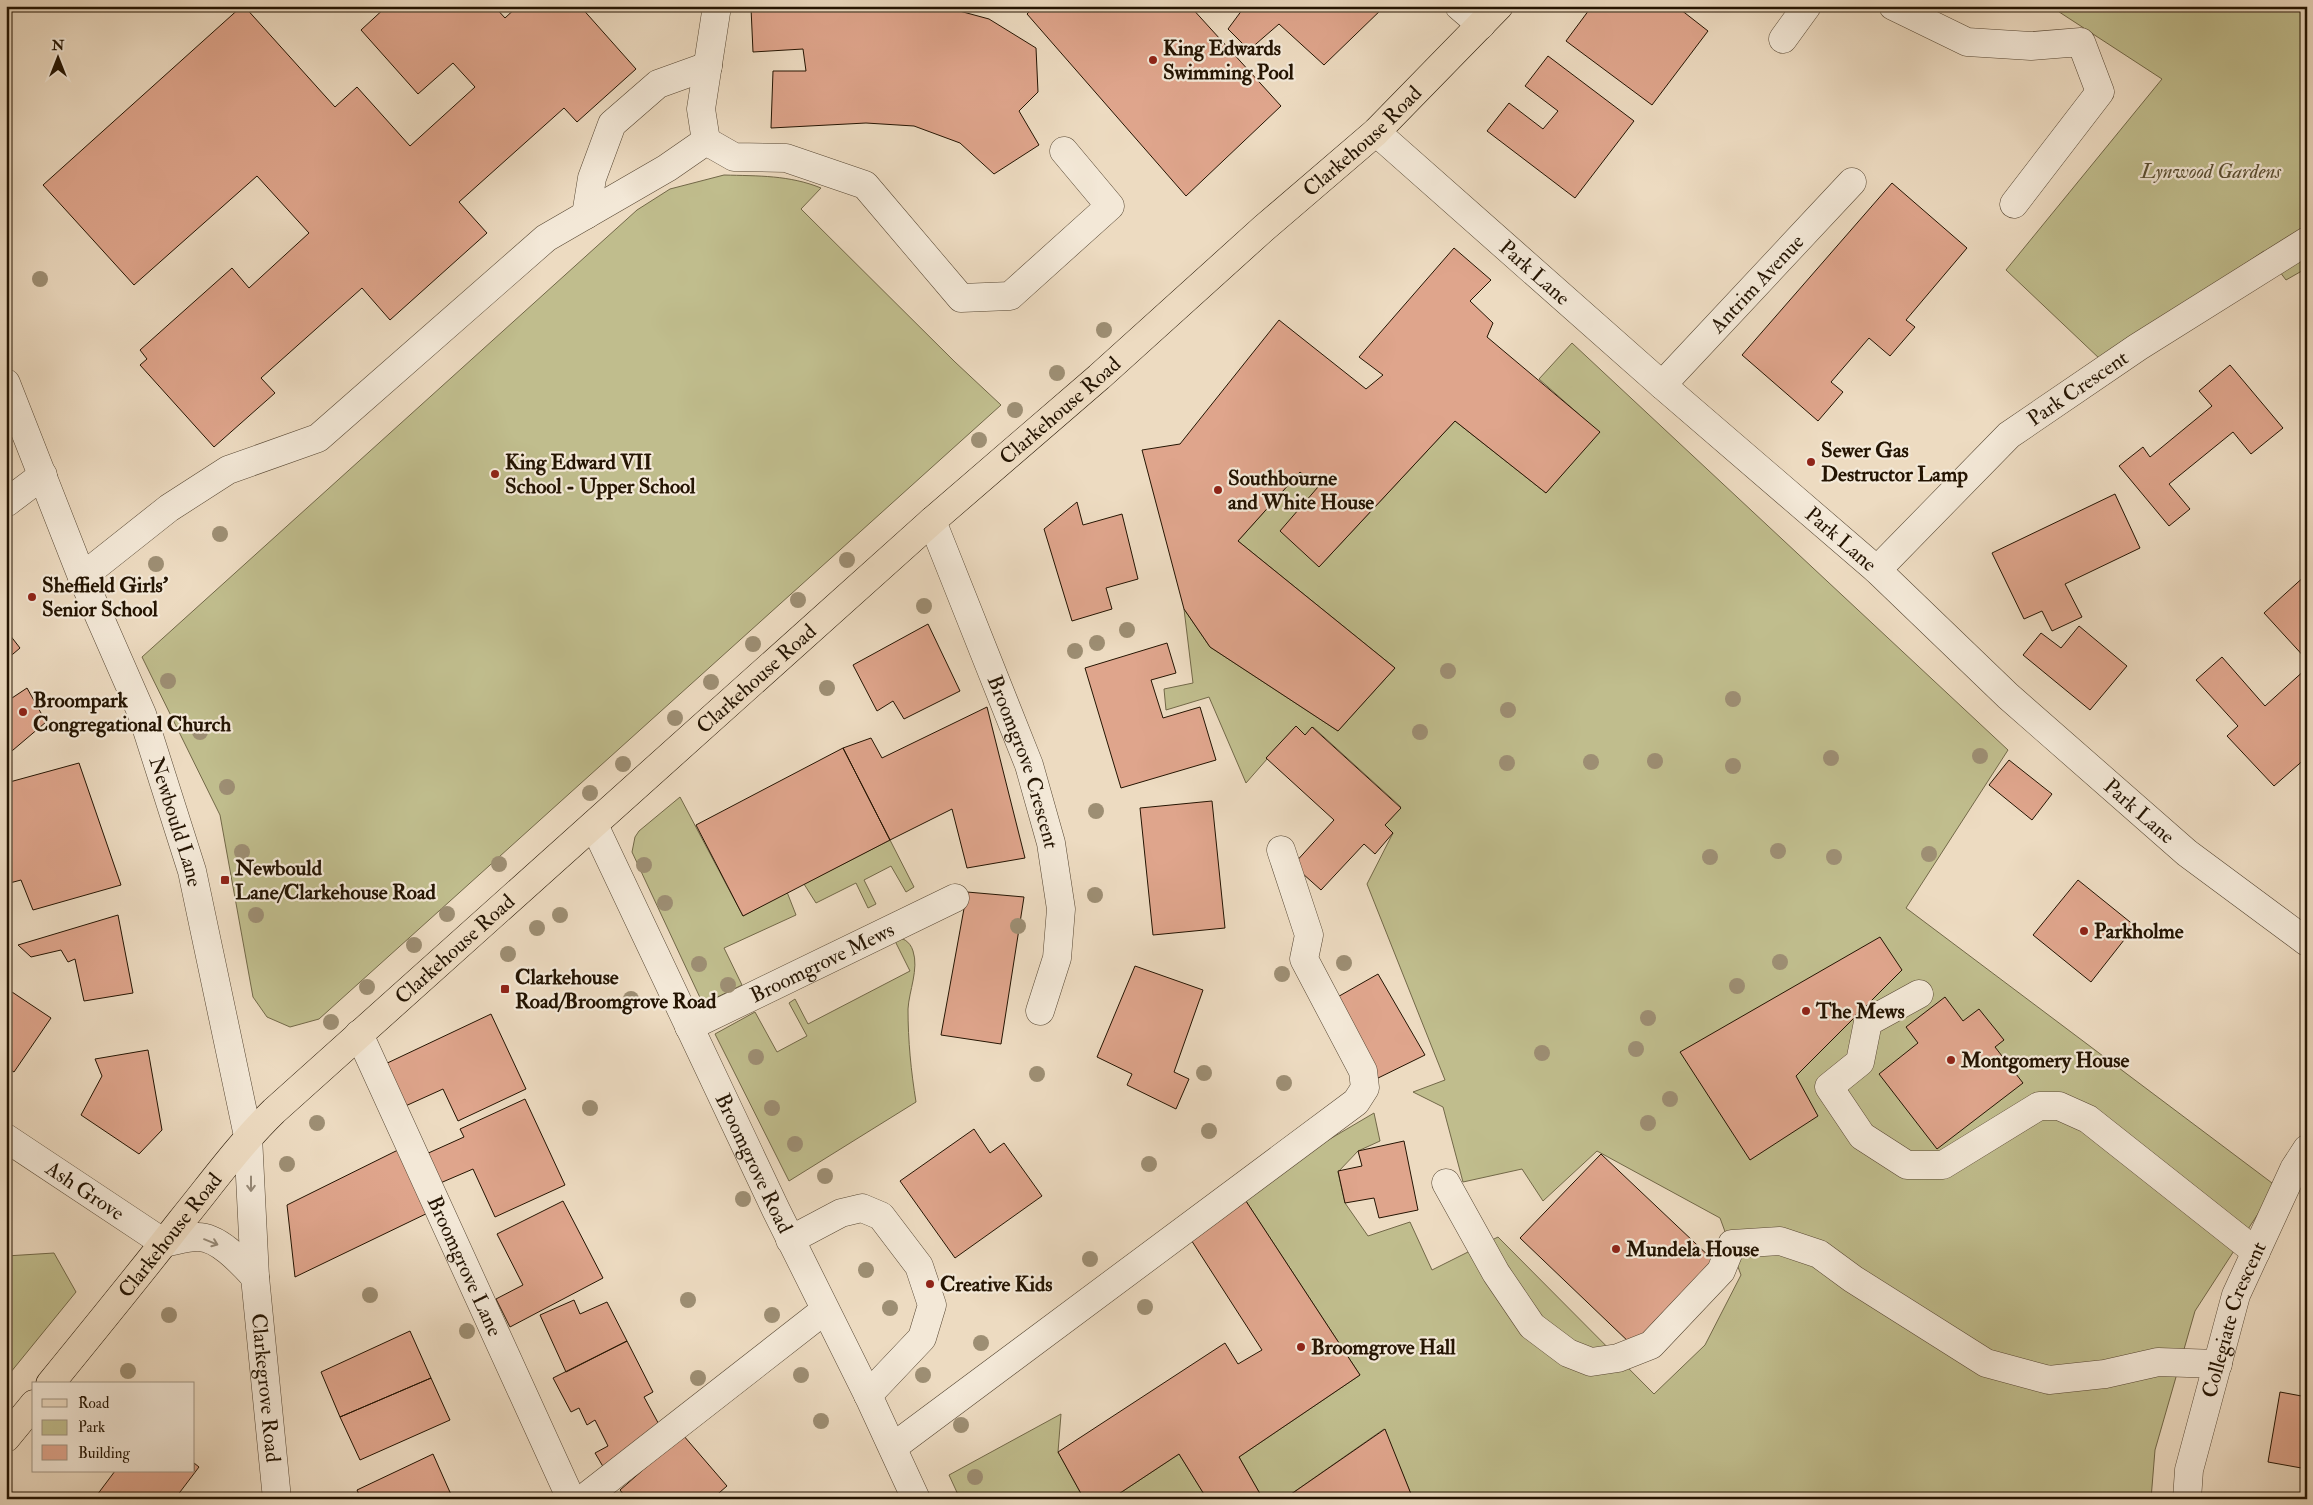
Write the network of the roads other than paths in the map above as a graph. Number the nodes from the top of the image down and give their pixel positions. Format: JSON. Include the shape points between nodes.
{"nodes":[{"id":1,"x":716,"y":6,"type":"edge"},
{"id":2,"x":1459,"y":6,"type":"edge"},
{"id":3,"x":1808,"y":6,"type":"edge"},
{"id":4,"x":1893,"y":6,"type":"edge"},
{"id":5,"x":1490,"y":16,"type":"edge"},
{"id":6,"x":1783,"y":39,"type":"dead end"},
{"id":7,"x":708,"y":66,"type":"junction"},
{"id":8,"x":1376,"y":132,"type":"junction"},
{"id":9,"x":706,"y":141,"type":"junction"},
{"id":10,"x":1064,"y":151,"type":"dead end"},
{"id":11,"x":1852,"y":182,"type":"dead end"},
{"id":12,"x":2014,"y":204,"type":"dead end"},
{"id":13,"x":586,"y":215,"type":"junction"},
{"id":14,"x":2307,"y":241,"type":"edge"},
{"id":15,"x":6,"y":382,"type":"edge"},
{"id":16,"x":1662,"y":385,"type":"junction"},
{"id":17,"x":43,"y":475,"type":"junction"},
{"id":18,"x":6,"y":503,"type":"edge"},
{"id":19,"x":932,"y":521,"type":"junction"},
{"id":20,"x":1877,"y":570,"type":"junction"},
{"id":21,"x":82,"y":577,"type":"junction"},
{"id":22,"x":594,"y":825,"type":"junction"},
{"id":23,"x":1281,"y":850,"type":"dead end"},
{"id":24,"x":955,"y":898,"type":"dead end"},
{"id":25,"x":2307,"y":942,"type":"edge"},
{"id":26,"x":1919,"y":994,"type":"dead end"},
{"id":27,"x":1040,"y":1011,"type":"dead end"},
{"id":28,"x":689,"y":1026,"type":"junction"},
{"id":29,"x":359,"y":1034,"type":"junction"},
{"id":30,"x":248,"y":1136,"type":"junction"},
{"id":31,"x":6,"y":1138,"type":"edge"},
{"id":32,"x":2307,"y":1149,"type":"edge"},
{"id":33,"x":1446,"y":1184,"type":"dead end"},
{"id":34,"x":790,"y":1240,"type":"junction"},
{"id":35,"x":164,"y":1243,"type":"junction"},
{"id":36,"x":2256,"y":1252,"type":"junction"},
{"id":37,"x":255,"y":1277,"type":"junction"},
{"id":38,"x":825,"y":1310,"type":"junction"},
{"id":39,"x":2218,"y":1364,"type":"junction"},
{"id":40,"x":52,"y":1382,"type":"edge"},
{"id":41,"x":868,"y":1395,"type":"junction"},
{"id":42,"x":32,"y":1406,"type":"edge"},
{"id":43,"x":6,"y":1438,"type":"edge"},
{"id":44,"x":893,"y":1447,"type":"junction"},
{"id":45,"x":277,"y":1499,"type":"edge"},
{"id":46,"x":571,"y":1499,"type":"edge"},
{"id":47,"x":583,"y":1499,"type":"edge"},
{"id":48,"x":916,"y":1499,"type":"edge"},
{"id":49,"x":2186,"y":1499,"type":"edge"}],
"edges":[{"from":1,"to":7,"type":"street"},
{"from":2,"to":5,"type":"street"},
{"from":3,"to":6,"type":"street"},
{"from":4,"to":12,"type":"street","via":[[1967,42],[2031,46],[2081,42],[2100,92]]},
{"from":5,"to":8,"type":"main road","name":"Clarkehouse Road"},
{"from":7,"to":9,"type":"street","via":[[701,109]]},
{"from":7,"to":13,"type":"street","via":[[658,84],[612,124],[592,178]]},
{"from":8,"to":16,"type":"street","name":"Park Lane"},
{"from":8,"to":19,"type":"main road","name":"Clarkehouse Road"},
{"from":9,"to":10,"type":"street","via":[[734,157],[786,158],[865,185],[961,298],[1010,296],[1110,206]]},
{"from":9,"to":13,"type":"street","via":[[667,168]]},
{"from":11,"to":16,"type":"street","name":"Antrim Avenue"},
{"from":13,"to":21,"type":"street","via":[[546,238],[318,438],[228,470],[169,508]]},
{"from":14,"to":20,"type":"street","name":"Park Crescent","via":[[2138,348],[2009,435]]},
{"from":15,"to":17,"type":"street","name":"Newbould Lane"},
{"from":16,"to":20,"type":"street","name":"Park Lane"},
{"from":17,"to":18,"type":"street"},
{"from":17,"to":21,"type":"street","name":"Newbould Lane"},
{"from":19,"to":22,"type":"main road","name":"Clarkehouse Road"},
{"from":19,"to":27,"type":"street","name":"Broomgrove Crescent","via":[[1029,766],[1050,842],[1061,909],[1056,958]]},
{"from":20,"to":25,"type":"street","name":"Park Lane","via":[[2008,696],[2186,853]]},
{"from":21,"to":30,"type":"street","name":"Newbould Lane","via":[[142,714],[192,871]]},
{"from":22,"to":28,"type":"street","name":"Broomgrove Road"},
{"from":22,"to":29,"type":"main road","name":"Clarkehouse Road"},
{"from":23,"to":44,"type":"street","via":[[1309,934],[1304,960],[1363,1072],[1364,1088],[1356,1102]]},
{"from":24,"to":28,"type":"street","name":"Broomgrove Mews"},
{"from":26,"to":36,"type":"street","via":[[1868,1022],[1860,1062],[1829,1087],[1862,1136],[1907,1165],[1943,1165],[2039,1106],[2059,1106],[2088,1119]]},
{"from":28,"to":34,"type":"street","name":"Broomgrove Road"},
{"from":29,"to":30,"type":"main road","name":"Clarkehouse Road"},
{"from":29,"to":46,"type":"street","name":"Broomgrove Lane"},
{"from":30,"to":35,"type":"main road","name":"Clarkehouse Road"},
{"from":30,"to":37,"type":"street","name":"Clarkegrove Road","one_way":true},
{"from":31,"to":35,"type":"street","name":"Ash Grove"},
{"from":32,"to":36,"type":"street","name":"Collegiate Crescent","via":[[2294,1169]]},
{"from":33,"to":39,"type":"street","via":[[1496,1273],[1532,1326],[1568,1353],[1592,1362],[1618,1358],[1651,1345],[1721,1270],[1732,1244],[1780,1240],[1819,1254],[1853,1279],[1986,1362],[2049,1380],[2105,1374],[2158,1362]]},
{"from":34,"to":38,"type":"street","name":"Broomgrove Road"},
{"from":34,"to":41,"type":"street","via":[[841,1214],[862,1208],[881,1216],[919,1266],[932,1305],[922,1338]]},
{"from":35,"to":37,"type":"street","one_way":true,"via":[[200,1237],[238,1258]]},
{"from":35,"to":40,"type":"main road","name":"Clarkehouse Road"},
{"from":36,"to":39,"type":"street","name":"Collegiate Crescent","via":[[2236,1295]]},
{"from":37,"to":45,"type":"street","name":"Clarkegrove Road"},
{"from":38,"to":41,"type":"street","name":"Broomgrove Road"},
{"from":38,"to":47,"type":"street"},
{"from":39,"to":49,"type":"street","name":"Collegiate Crescent","via":[[2189,1470]]},
{"from":41,"to":44,"type":"street","name":"Broomgrove Road"},
{"from":42,"to":43,"type":"main road"},
{"from":44,"to":48,"type":"street","name":"Broomgrove Road"}]}
